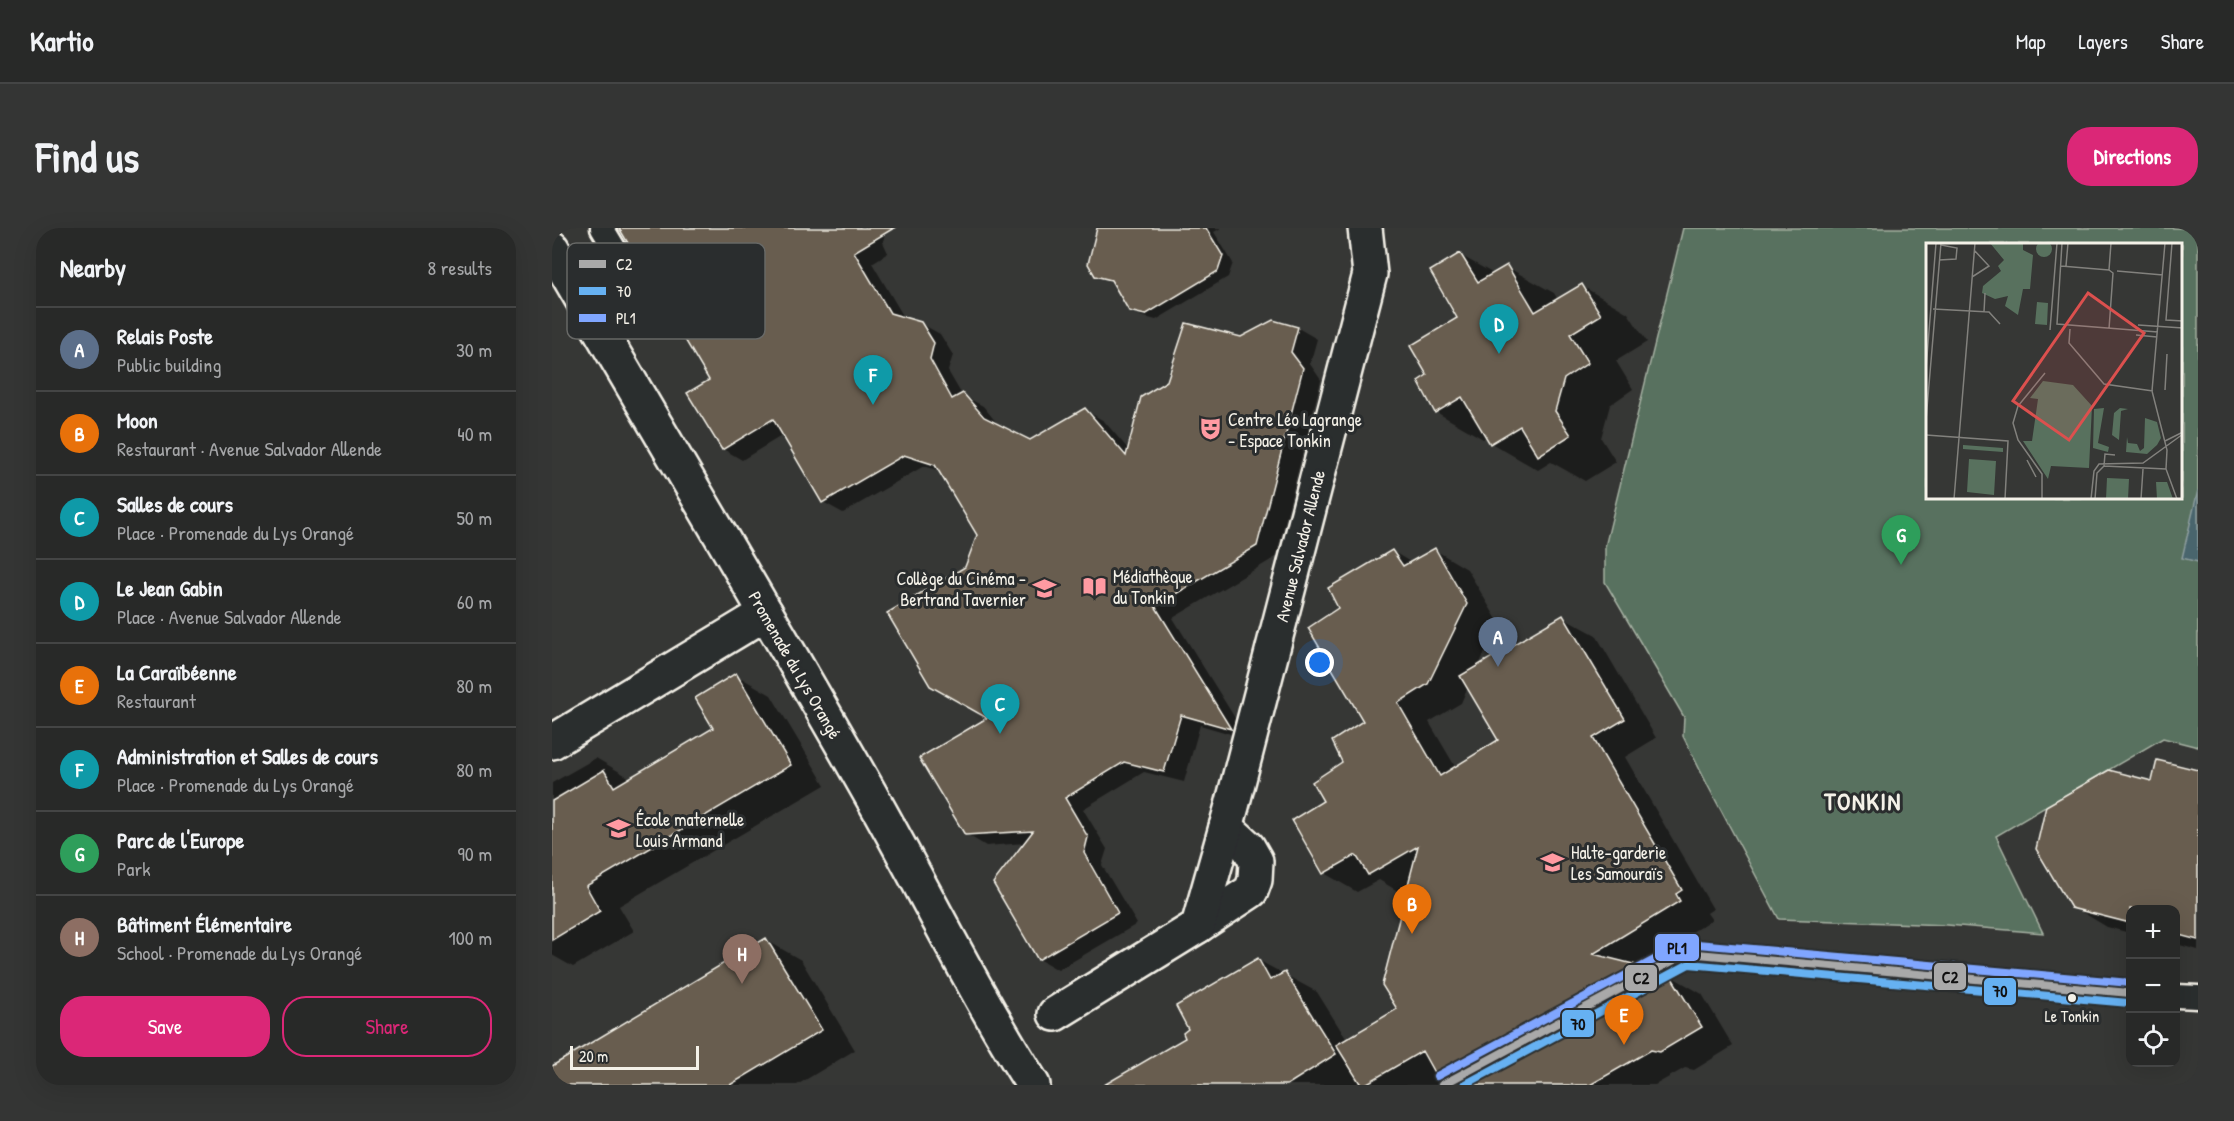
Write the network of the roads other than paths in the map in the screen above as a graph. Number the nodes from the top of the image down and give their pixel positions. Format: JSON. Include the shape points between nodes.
{"nodes":[{"id":1,"x":602,"y":228,"type":"edge"},
{"id":2,"x":1365,"y":228,"type":"edge"},
{"id":3,"x":611,"y":243,"type":"edge"},
{"id":4,"x":552,"y":248,"type":"edge"},
{"id":5,"x":567,"y":274,"type":"edge"},
{"id":6,"x":605,"y":339,"type":"edge"},
{"id":7,"x":766,"y":613,"type":"junction"},
{"id":8,"x":552,"y":742,"type":"edge"},
{"id":9,"x":1687,"y":953,"type":"dead end"},
{"id":10,"x":2126,"y":993,"type":"edge"},
{"id":11,"x":2180,"y":996,"type":"edge"},
{"id":12,"x":2198,"y":997,"type":"edge"},
{"id":13,"x":1055,"y":1014,"type":"dead end"},
{"id":14,"x":1033,"y":1085,"type":"edge"}],
"edges":[{"from":1,"to":3,"type":"lane"},
{"from":2,"to":13,"type":"street","name":"Avenue Salvador Allende","via":[[1370,274],[1198,926]]},
{"from":4,"to":5,"type":"street","name":"Promenade du Lys Orangé"},
{"from":6,"to":7,"type":"street","name":"Promenade du Lys Orangé"},
{"from":7,"to":8,"type":"street"},
{"from":7,"to":14,"type":"street","name":"Promenade du Lys Orangé"},
{"from":9,"to":10,"type":"lane"},
{"from":11,"to":12,"type":"lane"}]}
